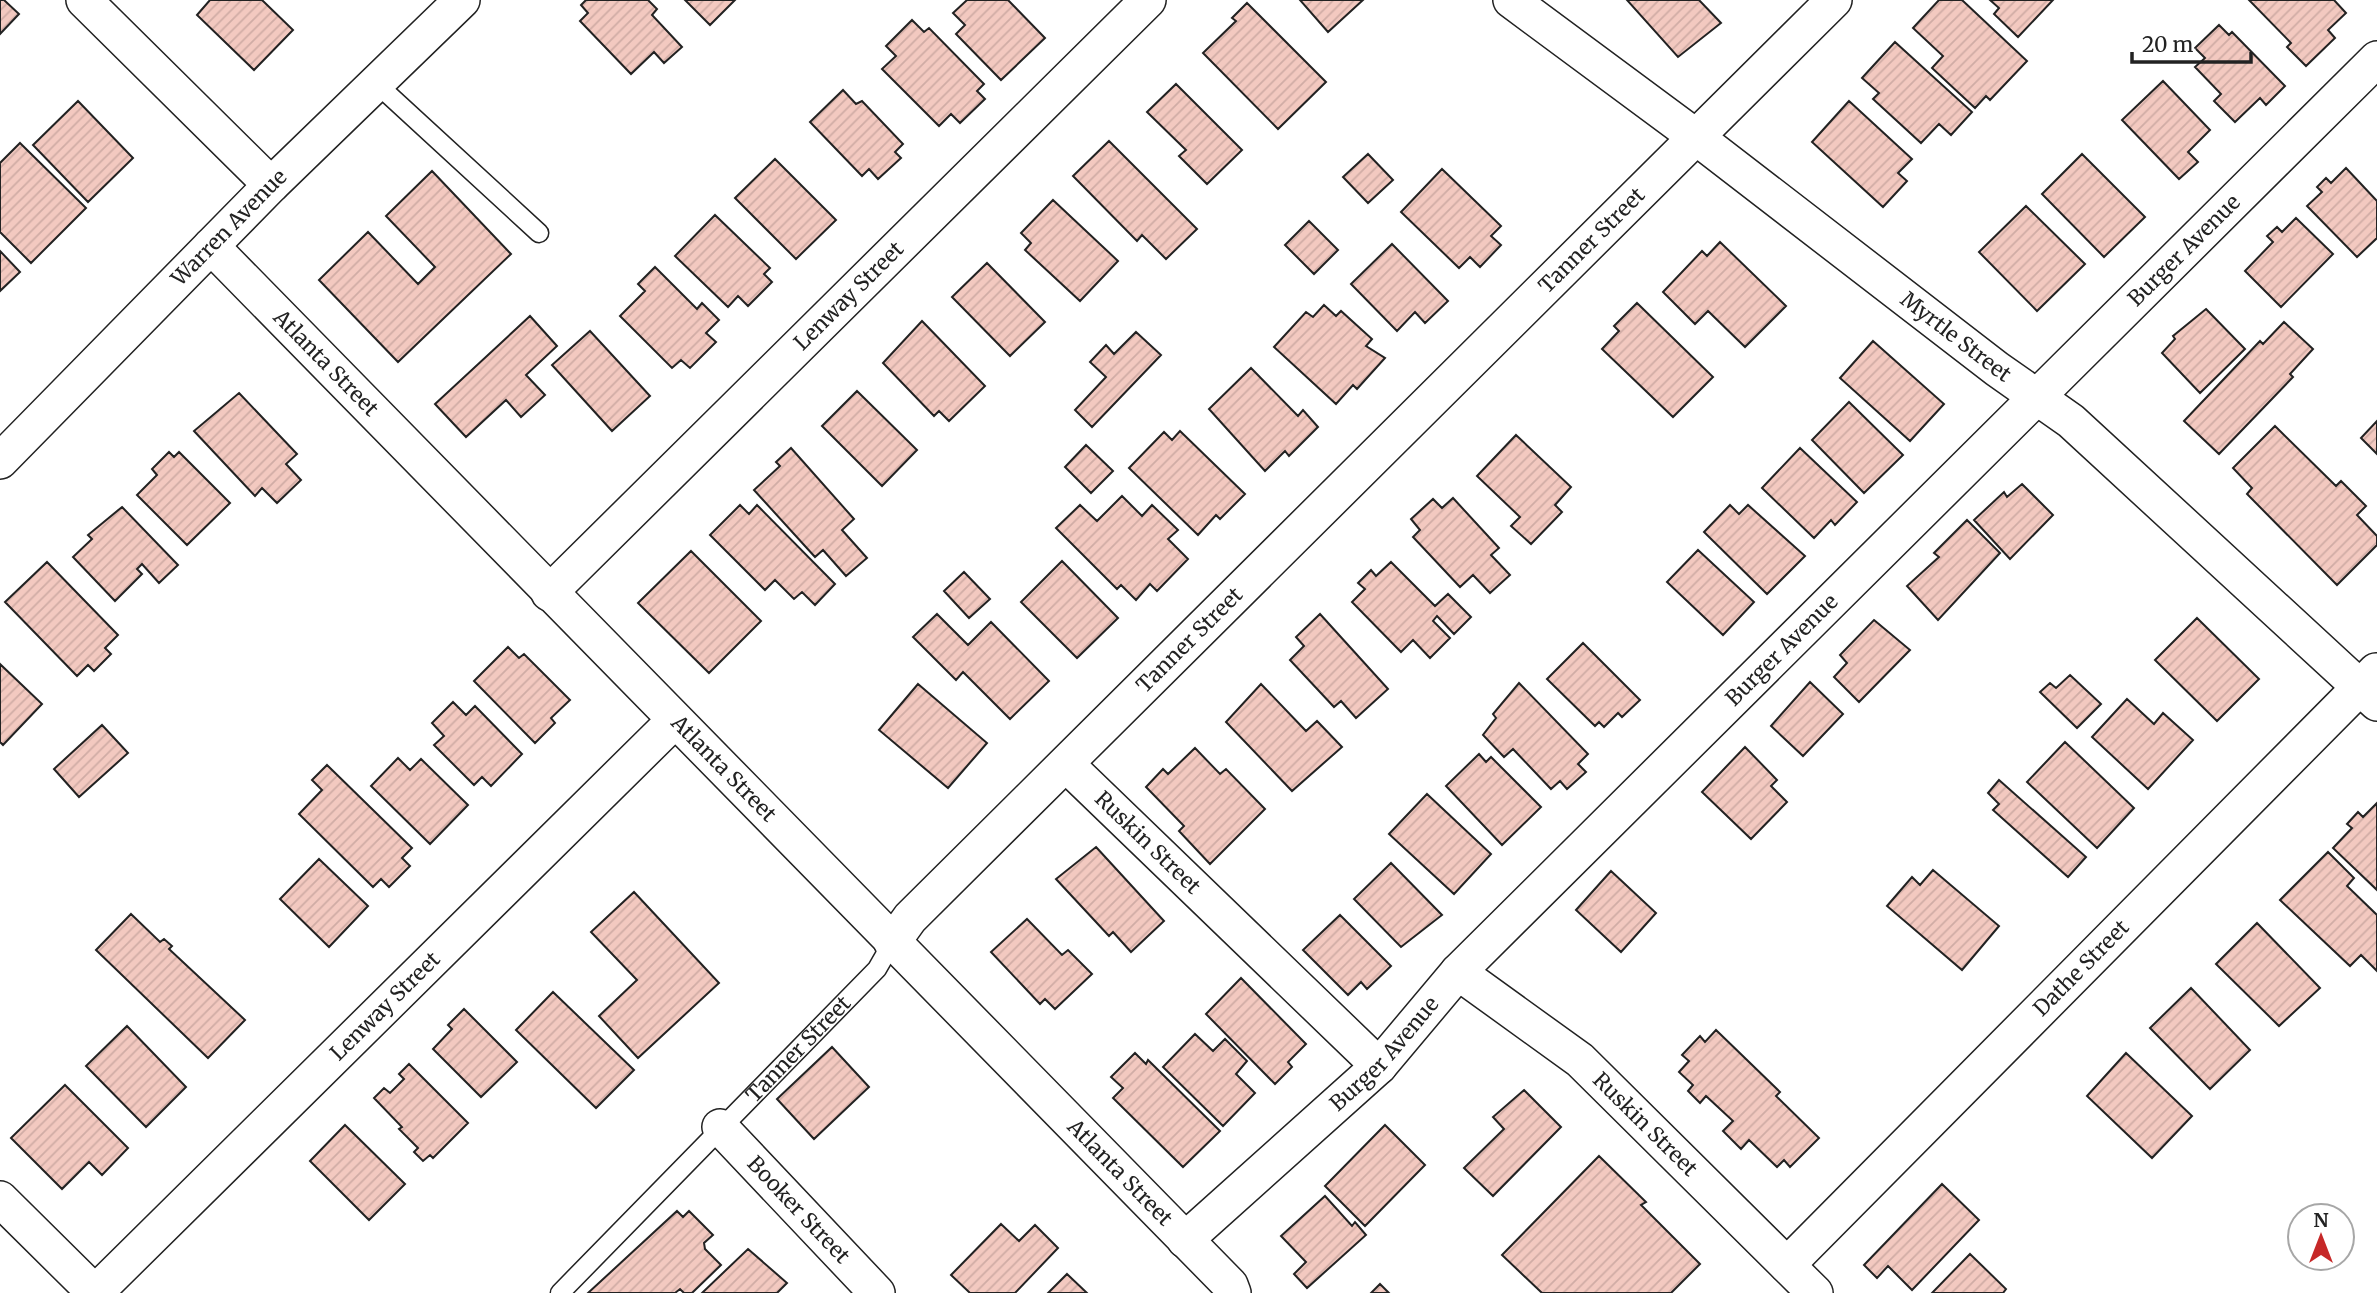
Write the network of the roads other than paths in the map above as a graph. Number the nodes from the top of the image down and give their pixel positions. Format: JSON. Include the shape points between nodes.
{"nodes":[{"id":1,"x":84,"y":0,"type":"edge"},
{"id":2,"x":462,"y":0,"type":"edge"},
{"id":3,"x":1148,"y":0,"type":"edge"},
{"id":4,"x":1511,"y":0,"type":"edge"},
{"id":5,"x":1834,"y":0,"type":"edge"},
{"id":6,"x":2377,"y":59,"type":"edge"},
{"id":7,"x":377,"y":84,"type":"junction"},
{"id":8,"x":1696,"y":137,"type":"junction"},
{"id":9,"x":271,"y":185,"type":"junction"},
{"id":10,"x":538,"y":233,"type":"dead end"},
{"id":11,"x":211,"y":246,"type":"junction"},
{"id":12,"x":2037,"y":396,"type":"junction"},
{"id":13,"x":0,"y":461,"type":"edge"},
{"id":14,"x":548,"y":593,"type":"junction"},
{"id":15,"x":2372,"y":686,"type":"edge"},
{"id":16,"x":674,"y":721,"type":"junction"},
{"id":17,"x":1067,"y":765,"type":"junction"},
{"id":18,"x":892,"y":943,"type":"junction"},
{"id":19,"x":1458,"y":972,"type":"junction"},
{"id":20,"x":1379,"y":1066,"type":"junction"},
{"id":21,"x":720,"y":1127,"type":"junction"},
{"id":22,"x":0,"y":1199,"type":"edge"},
{"id":23,"x":1185,"y":1240,"type":"junction"},
{"id":24,"x":1787,"y":1265,"type":"junction"},
{"id":25,"x":95,"y":1293,"type":"edge"},
{"id":26,"x":560,"y":1293,"type":"edge"},
{"id":27,"x":877,"y":1293,"type":"edge"},
{"id":28,"x":1233,"y":1293,"type":"edge"},
{"id":29,"x":1815,"y":1293,"type":"edge"}],
"edges":[{"from":1,"to":9,"type":"street"},
{"from":2,"to":7,"type":"street","name":"Warren Avenue"},
{"from":3,"to":14,"type":"street","name":"Lenway Street"},
{"from":4,"to":8,"type":"street","name":"Myrtle Street"},
{"from":5,"to":8,"type":"street","name":"Tanner Street"},
{"from":6,"to":12,"type":"street","name":"Burger Avenue"},
{"from":7,"to":9,"type":"street","name":"Warren Avenue"},
{"from":7,"to":10,"type":"lane"},
{"from":8,"to":12,"type":"street","name":"Myrtle Street"},
{"from":8,"to":17,"type":"street","name":"Tanner Street"},
{"from":9,"to":11,"type":"street","name":"Warren Avenue"},
{"from":11,"to":13,"type":"street","name":"Warren Avenue"},
{"from":11,"to":14,"type":"street","name":"Atlanta Street"},
{"from":12,"to":15,"type":"street","name":"Myrtle Street"},
{"from":12,"to":19,"type":"street","name":"Burger Avenue"},
{"from":14,"to":16,"type":"street","name":"Atlanta Street"},
{"from":15,"to":24,"type":"street","name":"Dathe Street"},
{"from":16,"to":18,"type":"street","name":"Atlanta Street"},
{"from":16,"to":25,"type":"street","name":"Lenway Street"},
{"from":17,"to":18,"type":"street","name":"Tanner Street","via":[[910,918]]},
{"from":17,"to":20,"type":"street","name":"Ruskin Street"},
{"from":18,"to":21,"type":"lane","name":"Tanner Street","via":[[877,969]]},
{"from":18,"to":23,"type":"street","name":"Atlanta Street"},
{"from":19,"to":20,"type":"street","name":"Burger Avenue"},
{"from":19,"to":24,"type":"street","name":"Ruskin Street","via":[[1580,1060]]},
{"from":20,"to":23,"type":"street","name":"Burger Avenue"},
{"from":21,"to":26,"type":"lane","name":"Tanner Street"},
{"from":21,"to":27,"type":"street","name":"Booker Street"},
{"from":22,"to":25,"type":"street"},
{"from":23,"to":28,"type":"street","name":"Atlanta Street"},
{"from":24,"to":29,"type":"street","name":"Ruskin Street"}]}
